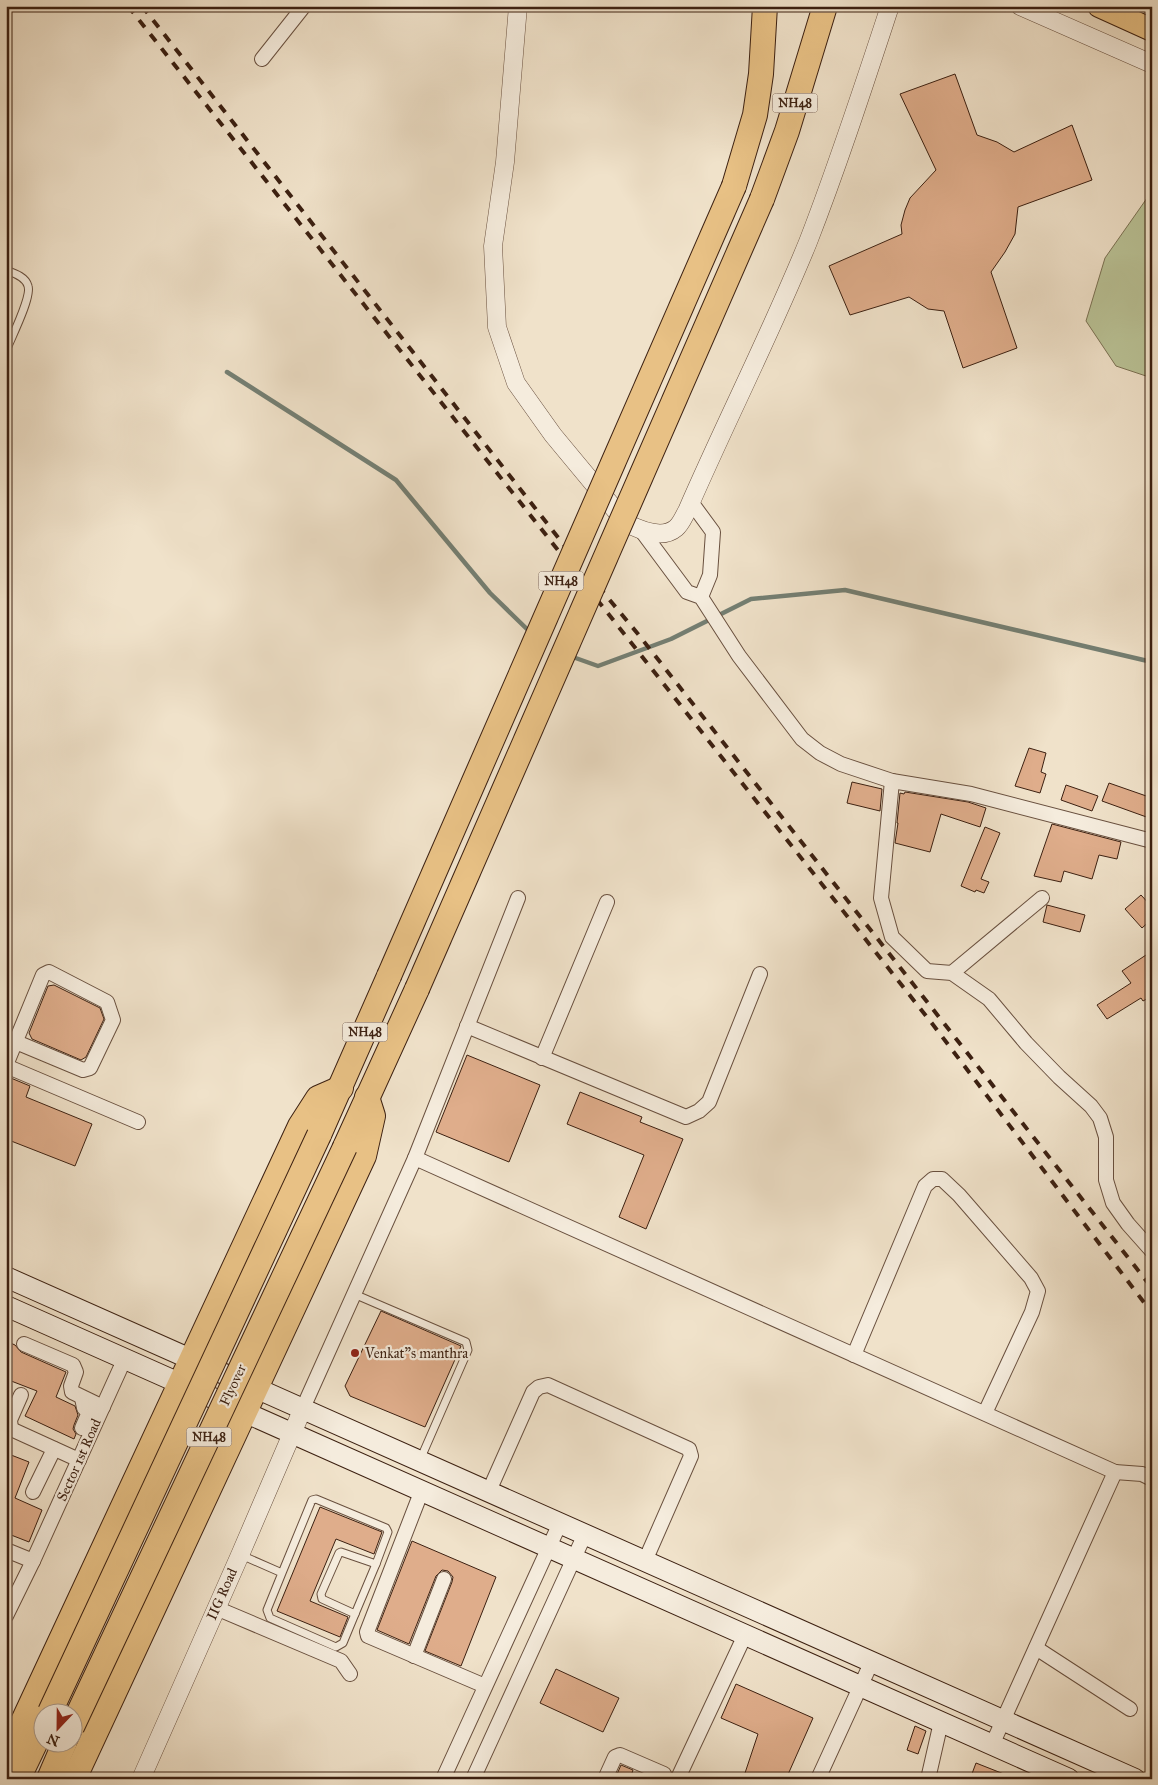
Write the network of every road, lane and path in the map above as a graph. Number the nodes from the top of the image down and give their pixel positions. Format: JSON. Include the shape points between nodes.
{"nodes":[{"id":1,"x":304,"y":6,"type":"edge"},
{"id":2,"x":518,"y":6,"type":"edge"},
{"id":3,"x":765,"y":6,"type":"edge"},
{"id":4,"x":825,"y":6,"type":"edge"},
{"id":5,"x":890,"y":6,"type":"edge"},
{"id":6,"x":1020,"y":6,"type":"edge"},
{"id":7,"x":1099,"y":6,"type":"edge"},
{"id":8,"x":1152,"y":30,"type":"edge"},
{"id":9,"x":262,"y":59,"type":"dead end"},
{"id":10,"x":1152,"y":64,"type":"edge"},
{"id":11,"x":6,"y":270,"type":"edge"},
{"id":12,"x":6,"y":350,"type":"edge"},
{"id":13,"x":691,"y":502,"type":"junction"},
{"id":14,"x":641,"y":530,"type":"junction"},
{"id":15,"x":703,"y":600,"type":"junction"},
{"id":16,"x":892,"y":781,"type":"junction"},
{"id":17,"x":1152,"y":841,"type":"edge"},
{"id":18,"x":518,"y":898,"type":"dead end"},
{"id":19,"x":1042,"y":898,"type":"dead end"},
{"id":20,"x":608,"y":902,"type":"dead end"},
{"id":21,"x":952,"y":973,"type":"junction"},
{"id":22,"x":760,"y":974,"type":"dead end"},
{"id":23,"x":467,"y":1026,"type":"junction"},
{"id":24,"x":16,"y":1042,"type":"junction"},
{"id":25,"x":542,"y":1058,"type":"junction"},
{"id":26,"x":6,"y":1066,"type":"edge"},
{"id":27,"x":341,"y":1088,"type":"junction"},
{"id":28,"x":367,"y":1097,"type":"junction"},
{"id":29,"x":138,"y":1122,"type":"dead end"},
{"id":30,"x":415,"y":1158,"type":"junction"},
{"id":31,"x":1152,"y":1251,"type":"edge"},
{"id":32,"x":6,"y":1277,"type":"edge"},
{"id":33,"x":354,"y":1294,"type":"junction"},
{"id":34,"x":6,"y":1306,"type":"edge"},
{"id":35,"x":24,"y":1344,"type":"dead end"},
{"id":36,"x":854,"y":1355,"type":"junction"},
{"id":37,"x":125,"y":1358,"type":"junction"},
{"id":38,"x":191,"y":1359,"type":"junction"},
{"id":39,"x":180,"y":1383,"type":"junction"},
{"id":40,"x":256,"y":1388,"type":"junction"},
{"id":41,"x":21,"y":1395,"type":"dead end"},
{"id":42,"x":82,"y":1398,"type":"junction"},
{"id":43,"x":103,"y":1407,"type":"junction"},
{"id":44,"x":303,"y":1408,"type":"junction"},
{"id":45,"x":245,"y":1412,"type":"junction"},
{"id":46,"x":985,"y":1413,"type":"junction"},
{"id":47,"x":82,"y":1428,"type":"dead end"},
{"id":48,"x":9,"y":1430,"type":"edge"},
{"id":49,"x":292,"y":1433,"type":"junction"},
{"id":50,"x":54,"y":1449,"type":"junction"},
{"id":51,"x":79,"y":1460,"type":"junction"},
{"id":52,"x":420,"y":1461,"type":"junction"},
{"id":53,"x":1115,"y":1472,"type":"junction"},
{"id":54,"x":1152,"y":1479,"type":"edge"},
{"id":55,"x":422,"y":1490,"type":"junction"},
{"id":56,"x":489,"y":1491,"type":"junction"},
{"id":57,"x":33,"y":1492,"type":"dead end"},
{"id":58,"x":560,"y":1523,"type":"junction"},
{"id":59,"x":584,"y":1534,"type":"junction"},
{"id":60,"x":549,"y":1547,"type":"junction"},
{"id":61,"x":6,"y":1550,"type":"edge"},
{"id":62,"x":240,"y":1555,"type":"junction"},
{"id":63,"x":574,"y":1558,"type":"junction"},
{"id":64,"x":33,"y":1561,"type":"junction"},
{"id":65,"x":645,"y":1561,"type":"junction"},
{"id":66,"x":376,"y":1564,"type":"junction"},
{"id":67,"x":282,"y":1573,"type":"junction"},
{"id":68,"x":444,"y":1579,"type":"dead end"},
{"id":69,"x":216,"y":1608,"type":"junction"},
{"id":70,"x":355,"y":1614,"type":"junction"},
{"id":71,"x":6,"y":1616,"type":"edge"},
{"id":72,"x":745,"y":1634,"type":"junction"},
{"id":73,"x":1036,"y":1648,"type":"junction"},
{"id":74,"x":414,"y":1656,"type":"junction"},
{"id":75,"x":872,"y":1662,"type":"junction"},
{"id":76,"x":350,"y":1674,"type":"dead end"},
{"id":77,"x":485,"y":1686,"type":"junction"},
{"id":78,"x":860,"y":1686,"type":"junction"},
{"id":79,"x":55,"y":1702,"type":"edge"},
{"id":80,"x":82,"y":1706,"type":"edge"},
{"id":81,"x":1130,"y":1709,"type":"dead end"},
{"id":82,"x":1004,"y":1720,"type":"junction"},
{"id":83,"x":942,"y":1722,"type":"junction"},
{"id":84,"x":992,"y":1745,"type":"junction"},
{"id":85,"x":32,"y":1752,"type":"edge"},
{"id":86,"x":63,"y":1752,"type":"edge"},
{"id":87,"x":6,"y":1760,"type":"edge"},
{"id":88,"x":664,"y":1774,"type":"edge"},
{"id":89,"x":59,"y":1775,"type":"edge"},
{"id":90,"x":18,"y":1779,"type":"edge"},
{"id":91,"x":141,"y":1779,"type":"edge"},
{"id":92,"x":443,"y":1779,"type":"edge"},
{"id":93,"x":472,"y":1779,"type":"edge"},
{"id":94,"x":605,"y":1779,"type":"edge"},
{"id":95,"x":680,"y":1779,"type":"edge"},
{"id":96,"x":818,"y":1779,"type":"edge"},
{"id":97,"x":928,"y":1779,"type":"edge"},
{"id":98,"x":1069,"y":1779,"type":"edge"},
{"id":99,"x":1135,"y":1779,"type":"edge"}],
"edges":[{"from":1,"to":9,"type":"street"},
{"from":2,"to":14,"type":"street","via":[[505,162],[493,246],[497,327],[516,383],[548,428],[626,523]]},
{"from":3,"to":27,"type":"highway","number":"NH48","bridge":true,"via":[[755,115],[734,186]]},
{"from":4,"to":28,"type":"highway","number":"NH48","bridge":true,"via":[[762,199],[418,988]]},
{"from":5,"to":13,"type":"street","via":[[808,242]]},
{"from":6,"to":10,"type":"street"},
{"from":7,"to":8,"type":"main road"},
{"from":11,"to":12,"type":"lane","via":[[23,278],[29,295]]},
{"from":13,"to":14,"type":"street","via":[[676,529],[661,534]]},
{"from":13,"to":15,"type":"street","via":[[712,532],[710,575]]},
{"from":14,"to":15,"type":"street","via":[[687,592]]},
{"from":15,"to":16,"type":"street","via":[[739,656],[802,739],[842,764]]},
{"from":16,"to":17,"type":"street","via":[[971,794]]},
{"from":16,"to":21,"type":"street","via":[[881,898],[892,937],[927,970]]},
{"from":18,"to":23,"type":"street"},
{"from":19,"to":21,"type":"street"},
{"from":20,"to":25,"type":"street"},
{"from":21,"to":31,"type":"street","via":[[990,999],[1026,1043],[1100,1118],[1106,1138],[1106,1180],[1113,1203]]},
{"from":22,"to":25,"type":"street","via":[[709,1102],[686,1117]]},
{"from":23,"to":25,"type":"street"},
{"from":23,"to":30,"type":"street"},
{"from":24,"to":24,"type":"street","via":[[43,976],[49,972],[108,1002],[113,1020],[90,1068],[83,1070]]},
{"from":24,"to":26,"type":"street"},
{"from":26,"to":29,"type":"street"},
{"from":27,"to":38,"type":"highway","via":[[318,1098],[300,1126]]},
{"from":27,"to":79,"type":"highway","name":"Flyover","number":"NH48","bridge":true},
{"from":28,"to":40,"type":"highway","via":[[374,1116],[364,1156]]},
{"from":28,"to":80,"type":"highway","name":"Flyover","number":"NH48","bridge":true},
{"from":30,"to":33,"type":"street"},
{"from":30,"to":36,"type":"street"},
{"from":32,"to":38,"type":"main road"},
{"from":33,"to":44,"type":"street"},
{"from":33,"to":52,"type":"lane","via":[[466,1342],[468,1350]]},
{"from":34,"to":37,"type":"main road"},
{"from":35,"to":42,"type":"street","via":[[73,1365],[76,1372],[72,1392]]},
{"from":36,"to":46,"type":"street"},
{"from":36,"to":46,"type":"street","via":[[925,1186],[933,1179],[942,1179],[1031,1278],[1038,1291],[1032,1312]]},
{"from":37,"to":39,"type":"main road"},
{"from":37,"to":43,"type":"street","name":"Sector 1st Road"},
{"from":38,"to":39,"type":"highway"},
{"from":38,"to":40,"type":"main road"},
{"from":39,"to":45,"type":"main road"},
{"from":39,"to":87,"type":"highway"},
{"from":40,"to":44,"type":"main road"},
{"from":40,"to":45,"type":"highway"},
{"from":41,"to":48,"type":"street"},
{"from":42,"to":43,"type":"street"},
{"from":42,"to":47,"type":"street","via":[[84,1408],[89,1412]]},
{"from":43,"to":51,"type":"street","name":"Sector 1st Road"},
{"from":44,"to":49,"type":"street","name":"IIG Road"},
{"from":44,"to":52,"type":"main road"},
{"from":45,"to":49,"type":"main road"},
{"from":45,"to":89,"type":"highway"},
{"from":46,"to":53,"type":"street"},
{"from":48,"to":50,"type":"street"},
{"from":49,"to":55,"type":"main road"},
{"from":49,"to":62,"type":"street","name":"IIG Road"},
{"from":50,"to":51,"type":"street"},
{"from":50,"to":57,"type":"street"},
{"from":51,"to":64,"type":"street","name":"Sector 1st Road"},
{"from":52,"to":56,"type":"main road"},
{"from":53,"to":54,"type":"street","via":[[1142,1474]]},
{"from":53,"to":73,"type":"street"},
{"from":55,"to":60,"type":"main road"},
{"from":55,"to":74,"type":"street","via":[[367,1632],[368,1636]]},
{"from":56,"to":58,"type":"main road"},
{"from":56,"to":65,"type":"street","via":[[533,1392],[539,1387],[548,1386],[689,1448],[691,1456]]},
{"from":58,"to":59,"type":"main road"},
{"from":58,"to":60,"type":"street"},
{"from":59,"to":63,"type":"street"},
{"from":59,"to":65,"type":"main road"},
{"from":60,"to":63,"type":"main road"},
{"from":60,"to":77,"type":"street"},
{"from":61,"to":64,"type":"street"},
{"from":62,"to":67,"type":"lane"},
{"from":62,"to":69,"type":"street","name":"IIG Road"},
{"from":63,"to":72,"type":"main road"},
{"from":63,"to":93,"type":"street"},
{"from":64,"to":71,"type":"street","name":"Sector 1st Road"},
{"from":65,"to":75,"type":"main road"},
{"from":66,"to":67,"type":"lane","via":[[388,1532],[386,1528],[316,1499],[312,1500]]},
{"from":66,"to":70,"type":"lane"},
{"from":66,"to":70,"type":"lane","via":[[339,1553],[321,1594],[322,1599]]},
{"from":67,"to":70,"type":"lane","via":[[266,1610],[270,1618],[336,1647],[343,1643]]},
{"from":68,"to":74,"type":"street"},
{"from":69,"to":76,"type":"street","via":[[341,1661]]},
{"from":69,"to":91,"type":"street","name":"IIG Road"},
{"from":72,"to":78,"type":"main road"},
{"from":72,"to":95,"type":"street"},
{"from":73,"to":81,"type":"street"},
{"from":73,"to":82,"type":"street"},
{"from":74,"to":77,"type":"street"},
{"from":75,"to":78,"type":"street"},
{"from":75,"to":82,"type":"main road"},
{"from":77,"to":92,"type":"street"},
{"from":78,"to":83,"type":"main road"},
{"from":78,"to":96,"type":"street"},
{"from":82,"to":84,"type":"street"},
{"from":82,"to":99,"type":"main road"},
{"from":83,"to":84,"type":"main road"},
{"from":83,"to":97,"type":"street"},
{"from":84,"to":98,"type":"main road"},
{"from":85,"to":90,"type":"highway"},
{"from":86,"to":89,"type":"highway"},
{"from":88,"to":94,"type":"street","via":[[620,1755],[615,1757]]}]}
